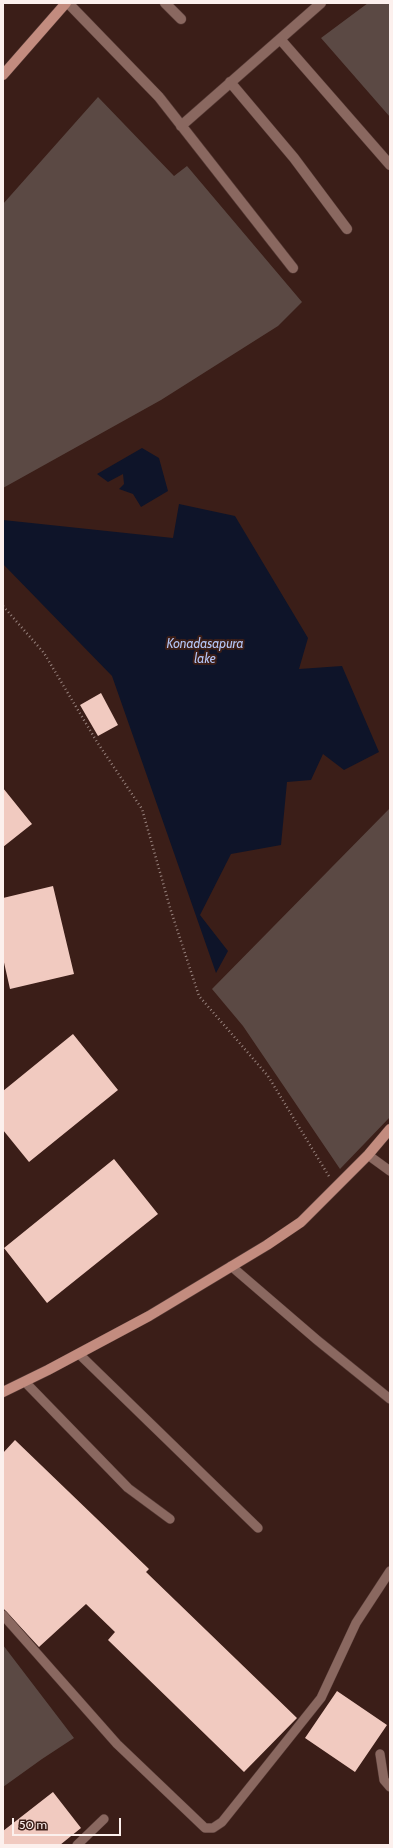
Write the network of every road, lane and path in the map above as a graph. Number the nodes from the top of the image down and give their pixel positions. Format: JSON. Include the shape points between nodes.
{"nodes":[{"id":1,"x":67,"y":3,"type":"edge"},
{"id":2,"x":165,"y":3,"type":"edge"},
{"id":3,"x":321,"y":3,"type":"edge"},
{"id":4,"x":181,"y":19,"type":"dead end"},
{"id":5,"x":280,"y":39,"type":"junction"},
{"id":6,"x":3,"y":75,"type":"edge"},
{"id":7,"x":230,"y":82,"type":"junction"},
{"id":8,"x":181,"y":126,"type":"junction"},
{"id":9,"x":390,"y":165,"type":"edge"},
{"id":10,"x":347,"y":229,"type":"dead end"},
{"id":11,"x":292,"y":268,"type":"dead end"},
{"id":12,"x":3,"y":606,"type":"edge"},
{"id":13,"x":390,"y":1129,"type":"edge"},
{"id":14,"x":368,"y":1156,"type":"junction"},
{"id":15,"x":390,"y":1171,"type":"edge"},
{"id":16,"x":336,"y":1188,"type":"junction"},
{"id":17,"x":231,"y":1266,"type":"junction"},
{"id":18,"x":79,"y":1354,"type":"junction"},
{"id":19,"x":25,"y":1382,"type":"junction"},
{"id":20,"x":3,"y":1392,"type":"edge"},
{"id":21,"x":390,"y":1399,"type":"edge"},
{"id":22,"x":170,"y":1519,"type":"dead end"},
{"id":23,"x":258,"y":1528,"type":"dead end"},
{"id":24,"x":390,"y":1571,"type":"edge"},
{"id":25,"x":3,"y":1615,"type":"edge"},
{"id":26,"x":380,"y":1754,"type":"dead end"},
{"id":27,"x":390,"y":1787,"type":"edge"},
{"id":28,"x":104,"y":1819,"type":"dead end"},
{"id":29,"x":77,"y":1845,"type":"edge"}],
"edges":[{"from":1,"to":6,"type":"street"},
{"from":1,"to":8,"type":"street","via":[[159,97]]},
{"from":2,"to":4,"type":"street"},
{"from":3,"to":5,"type":"street"},
{"from":5,"to":7,"type":"street"},
{"from":5,"to":9,"type":"street"},
{"from":7,"to":8,"type":"street"},
{"from":7,"to":10,"type":"street","via":[[294,158]]},
{"from":8,"to":11,"type":"street"},
{"from":12,"to":16,"type":"path","via":[[44,653],[97,742],[142,809],[171,911],[199,996],[268,1076]]},
{"from":13,"to":14,"type":"street"},
{"from":14,"to":15,"type":"lane"},
{"from":14,"to":16,"type":"street"},
{"from":16,"to":17,"type":"street","via":[[301,1222]]},
{"from":17,"to":18,"type":"street","via":[[149,1316]]},
{"from":17,"to":21,"type":"lane"},
{"from":18,"to":19,"type":"street"},
{"from":18,"to":23,"type":"lane"},
{"from":19,"to":20,"type":"street"},
{"from":19,"to":22,"type":"lane","via":[[128,1488]]},
{"from":24,"to":25,"type":"lane","via":[[351,1632],[321,1698],[222,1822],[213,1828],[205,1828],[117,1744]]},
{"from":26,"to":27,"type":"lane","via":[[384,1780]]},
{"from":28,"to":29,"type":"lane"}]}
